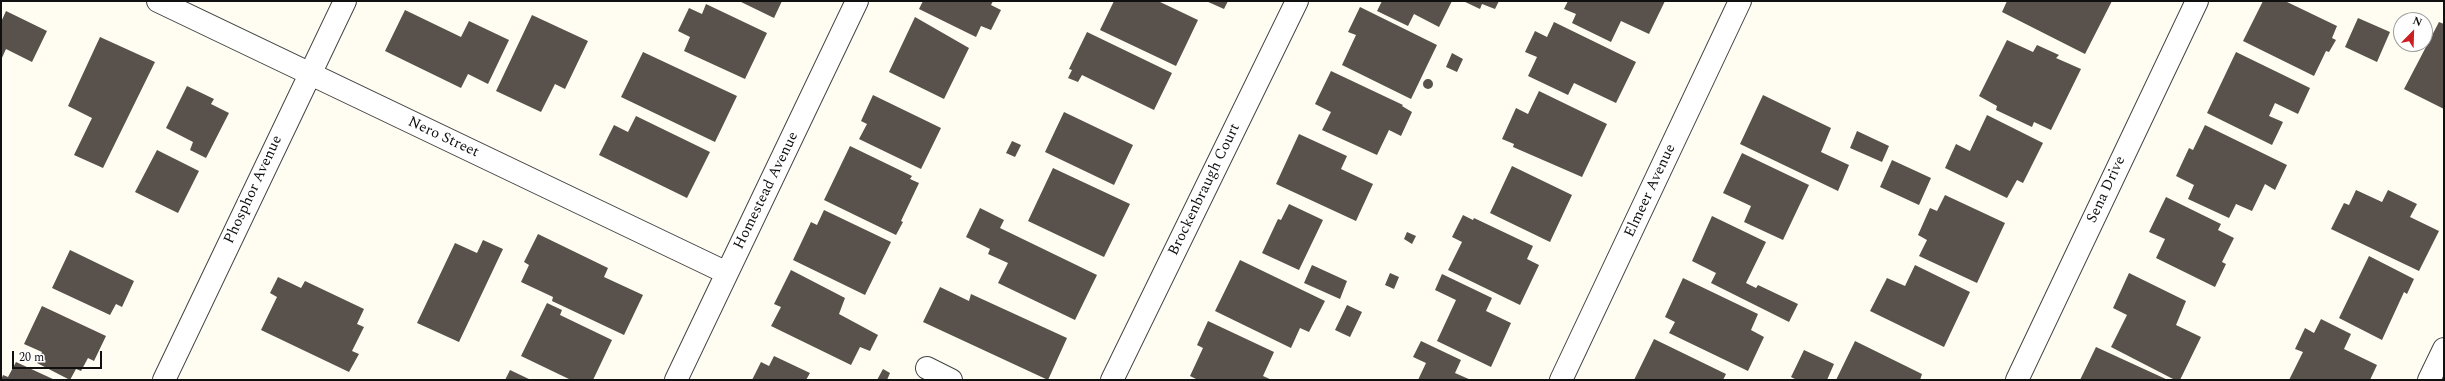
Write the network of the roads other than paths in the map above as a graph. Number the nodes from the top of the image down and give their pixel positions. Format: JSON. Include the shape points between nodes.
{"nodes":[{"id":1,"x":158,"y":1,"type":"edge"},
{"id":2,"x":345,"y":1,"type":"edge"},
{"id":3,"x":857,"y":1,"type":"edge"},
{"id":4,"x":1297,"y":1,"type":"edge"},
{"id":5,"x":1740,"y":1,"type":"edge"},
{"id":6,"x":2197,"y":1,"type":"edge"},
{"id":7,"x":309,"y":74,"type":"junction"},
{"id":8,"x":727,"y":273,"type":"junction"},
{"id":9,"x":2444,"y":349,"type":"edge"},
{"id":10,"x":927,"y":368,"type":"dead end"},
{"id":11,"x":164,"y":380,"type":"edge"},
{"id":12,"x":676,"y":380,"type":"edge"},
{"id":13,"x":951,"y":380,"type":"edge"},
{"id":14,"x":1112,"y":380,"type":"edge"},
{"id":15,"x":1561,"y":380,"type":"edge"},
{"id":16,"x":2018,"y":380,"type":"edge"},
{"id":17,"x":2429,"y":380,"type":"edge"}],
"edges":[{"from":1,"to":7,"type":"street","name":"Nero Street"},
{"from":2,"to":7,"type":"street","name":"Phosphor Avenue"},
{"from":3,"to":8,"type":"street","name":"Homestead Avenue"},
{"from":4,"to":14,"type":"street","name":"Brockenbraugh Court"},
{"from":5,"to":15,"type":"street","name":"Elmeer Avenue"},
{"from":6,"to":16,"type":"street","name":"Sena Drive"},
{"from":7,"to":8,"type":"street","name":"Nero Street"},
{"from":7,"to":11,"type":"street","name":"Phosphor Avenue"},
{"from":8,"to":12,"type":"street","name":"Homestead Avenue"},
{"from":9,"to":17,"type":"street"},
{"from":10,"to":13,"type":"street"}]}
